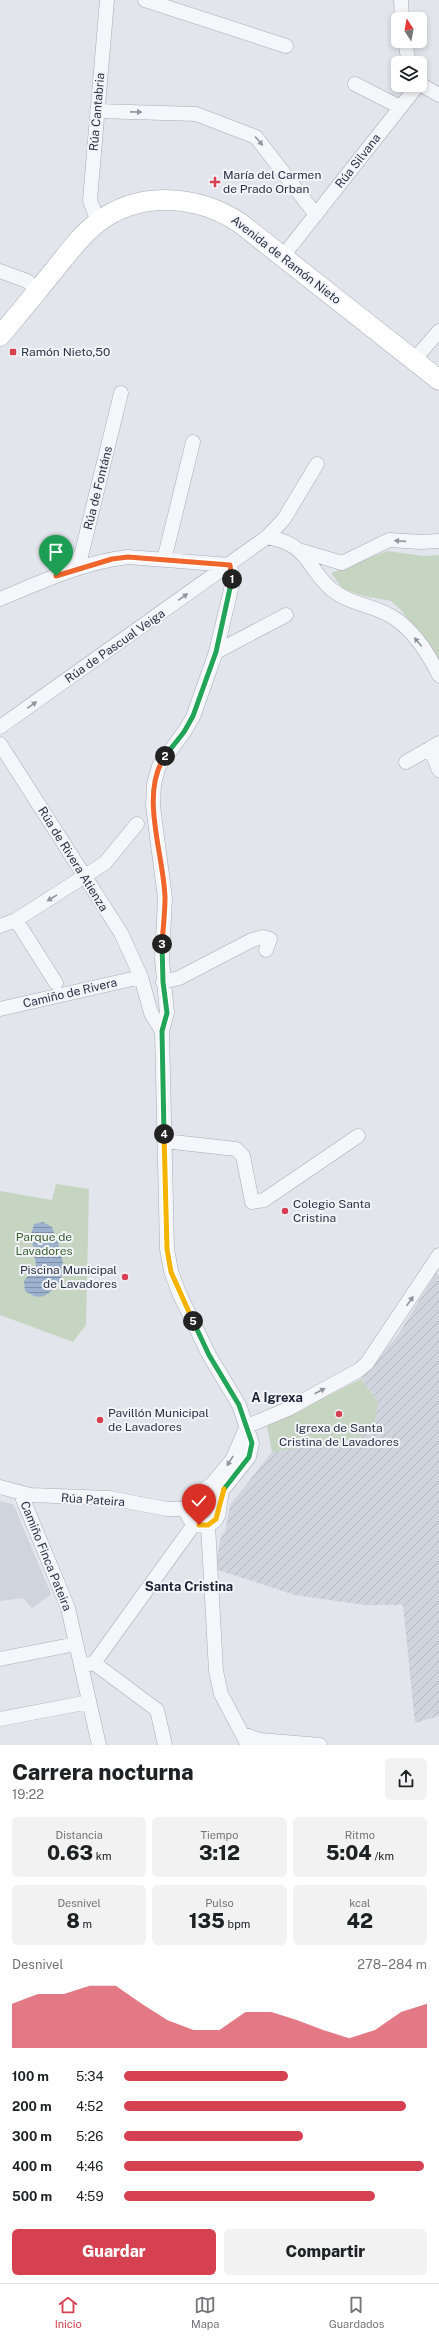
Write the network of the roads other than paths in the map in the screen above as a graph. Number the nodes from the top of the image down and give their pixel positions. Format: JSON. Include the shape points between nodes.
{"nodes":[{"id":1,"x":107,"y":0,"type":"edge"},
{"id":2,"x":145,"y":0,"type":"edge"},
{"id":3,"x":401,"y":0,"type":"edge"},
{"id":4,"x":402,"y":12,"type":"edge"},
{"id":5,"x":286,"y":46,"type":"dead end"},
{"id":6,"x":355,"y":84,"type":"dead end"},
{"id":7,"x":427,"y":89,"type":"edge"},
{"id":8,"x":413,"y":92,"type":"edge"},
{"id":9,"x":439,"y":95,"type":"edge"},
{"id":10,"x":400,"y":107,"type":"junction"},
{"id":11,"x":97,"y":111,"type":"junction"},
{"id":12,"x":316,"y":215,"type":"junction"},
{"id":13,"x":98,"y":222,"type":"junction"},
{"id":14,"x":283,"y":256,"type":"junction"},
{"id":15,"x":0,"y":271,"type":"edge"},
{"id":16,"x":38,"y":290,"type":"junction"},
{"id":17,"x":439,"y":331,"type":"edge"},
{"id":18,"x":0,"y":336,"type":"edge"},
{"id":19,"x":414,"y":360,"type":"junction"},
{"id":20,"x":439,"y":380,"type":"edge"},
{"id":21,"x":121,"y":394,"type":"dead end"},
{"id":22,"x":194,"y":442,"type":"dead end"},
{"id":23,"x":317,"y":464,"type":"dead end"},
{"id":24,"x":267,"y":537,"type":"junction"},
{"id":25,"x":439,"y":541,"type":"edge"},
{"id":26,"x":302,"y":551,"type":"junction"},
{"id":27,"x":164,"y":560,"type":"junction"},
{"id":28,"x":230,"y":565,"type":"junction"},
{"id":29,"x":61,"y":575,"type":"junction"},
{"id":30,"x":0,"y":599,"type":"edge"},
{"id":31,"x":286,"y":615,"type":"dead end"},
{"id":32,"x":216,"y":652,"type":"junction"},
{"id":33,"x":439,"y":675,"type":"edge"},
{"id":34,"x":0,"y":727,"type":"edge"},
{"id":35,"x":0,"y":744,"type":"edge"},
{"id":36,"x":434,"y":746,"type":"edge"},
{"id":37,"x":406,"y":762,"type":"dead end"},
{"id":38,"x":439,"y":770,"type":"edge"},
{"id":39,"x":137,"y":824,"type":"dead end"},
{"id":40,"x":85,"y":877,"type":"junction"},
{"id":41,"x":16,"y":920,"type":"junction"},
{"id":42,"x":0,"y":926,"type":"edge"},
{"id":43,"x":266,"y":950,"type":"dead end"},
{"id":44,"x":141,"y":977,"type":"junction"},
{"id":45,"x":163,"y":982,"type":"junction"},
{"id":46,"x":56,"y":983,"type":"dead end"},
{"id":47,"x":0,"y":1009,"type":"edge"},
{"id":48,"x":162,"y":1031,"type":"junction"},
{"id":49,"x":358,"y":1136,"type":"dead end"},
{"id":50,"x":164,"y":1141,"type":"junction"},
{"id":51,"x":439,"y":1255,"type":"edge"},
{"id":52,"x":247,"y":1426,"type":"junction"},
{"id":53,"x":0,"y":1487,"type":"edge"},
{"id":54,"x":20,"y":1492,"type":"junction"},
{"id":55,"x":197,"y":1495,"type":"junction"},
{"id":56,"x":188,"y":1509,"type":"junction"},
{"id":57,"x":219,"y":1509,"type":"junction"},
{"id":58,"x":201,"y":1524,"type":"junction"},
{"id":59,"x":76,"y":1644,"type":"junction"},
{"id":60,"x":0,"y":1659,"type":"edge"},
{"id":61,"x":88,"y":1665,"type":"junction"},
{"id":62,"x":89,"y":1702,"type":"junction"},
{"id":63,"x":0,"y":1719,"type":"edge"},
{"id":64,"x":245,"y":1739,"type":"edge"},
{"id":65,"x":99,"y":1745,"type":"edge"},
{"id":66,"x":166,"y":1745,"type":"edge"},
{"id":67,"x":320,"y":1745,"type":"edge"}],
"edges":[{"from":1,"to":11,"type":"street","name":"Rúa Cantabria"},
{"from":2,"to":5,"type":"street"},
{"from":3,"to":4,"type":"street"},
{"from":6,"to":10,"type":"street"},
{"from":7,"to":9,"type":"street"},
{"from":8,"to":10,"type":"street","name":"Rúa Silvana"},
{"from":10,"to":12,"type":"street","name":"Rúa Silvana"},
{"from":11,"to":12,"type":"street","one_way":true,"via":[[196,114],[256,137]]},
{"from":11,"to":13,"type":"street","name":"Rúa Cantabria","via":[[90,200]]},
{"from":12,"to":14,"type":"street","name":"Rúa Silvana"},
{"from":13,"to":14,"type":"main road","name":"Avenida de Ramón Nieto","via":[[127,207],[161,200],[202,204],[222,211]]},
{"from":13,"to":16,"type":"main road","name":"Avenida de Ramón Nieto","via":[[85,233]]},
{"from":14,"to":19,"type":"main road","name":"Avenida de Ramón Nieto"},
{"from":15,"to":16,"type":"street","via":[[27,281]]},
{"from":16,"to":18,"type":"main road","name":"Avenida de Ramón Nieto"},
{"from":17,"to":19,"type":"street"},
{"from":19,"to":20,"type":"main road","name":"Avenida de Ramón Nieto"},
{"from":21,"to":29,"type":"street","name":"Rúa de Fontáns","via":[[81,556],[65,568]]},
{"from":22,"to":27,"type":"street"},
{"from":23,"to":24,"type":"street","via":[[284,519]]},
{"from":24,"to":26,"type":"street"},
{"from":24,"to":28,"type":"street"},
{"from":25,"to":26,"type":"street","one_way":true,"via":[[389,540],[342,563]]},
{"from":33,"to":26,"type":"street","one_way":true,"via":[[429,654],[404,625],[390,615],[347,598],[331,588]]},
{"from":27,"to":28,"type":"street","name":"Rúa de Fontáns"},
{"from":27,"to":29,"type":"street","name":"Rúa de Fontáns","via":[[128,557],[112,559]]},
{"from":28,"to":32,"type":"street","via":[[233,581]]},
{"from":34,"to":28,"type":"street","name":"Rúa de Pascual Veiga","one_way":true},
{"from":29,"to":30,"type":"street","name":"Rúa de Fontáns"},
{"from":31,"to":32,"type":"street"},
{"from":32,"to":45,"type":"street","via":[[193,716],[159,766],[154,784],[154,806],[165,898]]},
{"from":35,"to":40,"type":"street","name":"Rúa de Rivera Atienza"},
{"from":36,"to":37,"type":"street"},
{"from":36,"to":38,"type":"street"},
{"from":39,"to":40,"type":"street","via":[[105,863]]},
{"from":40,"to":41,"type":"street","one_way":true},
{"from":40,"to":44,"type":"street","name":"Rúa de Rivera Atienza","via":[[120,934]]},
{"from":41,"to":42,"type":"street"},
{"from":41,"to":46,"type":"street"},
{"from":43,"to":45,"type":"street","via":[[270,939],[262,937],[252,940],[180,978]]},
{"from":44,"to":47,"type":"street","name":"Camiño de Rivera"},
{"from":44,"to":48,"type":"street","name":"Rúa de Rivera Atienza","via":[[151,1013]]},
{"from":45,"to":48,"type":"street","via":[[167,1013]]},
{"from":48,"to":50,"type":"street"},
{"from":49,"to":50,"type":"street","via":[[264,1200],[252,1202],[243,1156],[236,1149]]},
{"from":50,"to":52,"type":"street","via":[[167,1249],[171,1272],[206,1348],[239,1405]]},
{"from":52,"to":51,"type":"street","one_way":true,"via":[[288,1409],[359,1370]]},
{"from":52,"to":55,"type":"street","one_way":true,"via":[[232,1460],[212,1484]]},
{"from":52,"to":57,"type":"street","via":[[252,1443],[249,1457],[222,1491]]},
{"from":53,"to":54,"type":"street","name":"Rúa Pateira"},
{"from":54,"to":56,"type":"street","name":"Rúa Pateira","via":[[50,1497],[109,1498],[167,1509]]},
{"from":54,"to":59,"type":"street","name":"Camiño Finca Pateira","via":[[68,1608]]},
{"from":55,"to":56,"type":"street","via":[[190,1501]]},
{"from":55,"to":57,"type":"street","via":[[212,1496]]},
{"from":56,"to":58,"type":"street","via":[[191,1519]]},
{"from":57,"to":58,"type":"street","via":[[216,1519]]},
{"from":58,"to":61,"type":"street"},
{"from":58,"to":64,"type":"street","via":[[216,1671],[224,1700]]},
{"from":59,"to":60,"type":"street"},
{"from":59,"to":61,"type":"street","name":"Camiño Finca Pateira"},
{"from":61,"to":62,"type":"street","name":"Camiño Finca Pateira"},
{"from":61,"to":66,"type":"street","via":[[157,1710]]},
{"from":62,"to":63,"type":"street"},
{"from":62,"to":65,"type":"street","name":"Camiño Finca Pateira"},
{"from":64,"to":67,"type":"street"}]}
